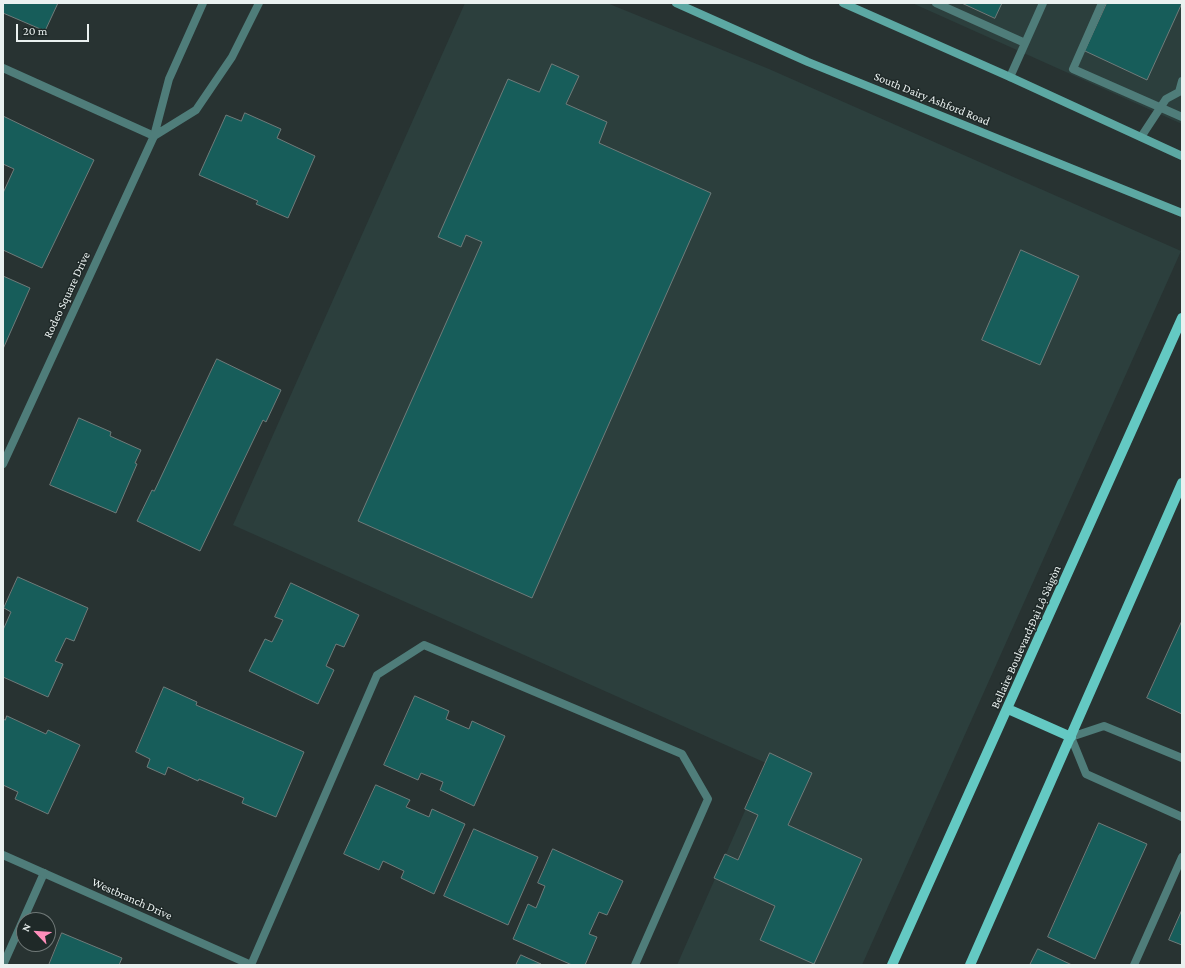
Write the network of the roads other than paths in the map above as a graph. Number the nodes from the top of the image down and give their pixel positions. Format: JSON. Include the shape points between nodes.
{"nodes":[{"id":1,"x":203,"y":3,"type":"edge"},
{"id":2,"x":258,"y":3,"type":"edge"},
{"id":3,"x":676,"y":3,"type":"edge"},
{"id":4,"x":843,"y":3,"type":"edge"},
{"id":5,"x":936,"y":3,"type":"edge"},
{"id":6,"x":1043,"y":3,"type":"edge"},
{"id":7,"x":1102,"y":3,"type":"edge"},
{"id":8,"x":1025,"y":43,"type":"junction"},
{"id":9,"x":3,"y":68,"type":"edge"},
{"id":10,"x":1010,"y":77,"type":"junction"},
{"id":11,"x":1182,"y":83,"type":"edge"},
{"id":12,"x":1160,"y":108,"type":"junction"},
{"id":13,"x":1182,"y":117,"type":"edge"},
{"id":14,"x":154,"y":136,"type":"junction"},
{"id":15,"x":1141,"y":137,"type":"junction"},
{"id":16,"x":1182,"y":156,"type":"edge"},
{"id":17,"x":1182,"y":213,"type":"edge"},
{"id":18,"x":1182,"y":318,"type":"edge"},
{"id":19,"x":3,"y":464,"type":"edge"},
{"id":20,"x":1182,"y":483,"type":"edge"},
{"id":21,"x":1008,"y":709,"type":"junction"},
{"id":22,"x":1071,"y":737,"type":"junction"},
{"id":23,"x":1182,"y":758,"type":"edge"},
{"id":24,"x":1182,"y":817,"type":"edge"},
{"id":25,"x":3,"y":855,"type":"edge"},
{"id":26,"x":1182,"y":857,"type":"edge"},
{"id":27,"x":44,"y":873,"type":"junction"},
{"id":28,"x":3,"y":965,"type":"edge"},
{"id":29,"x":251,"y":965,"type":"edge"},
{"id":30,"x":635,"y":965,"type":"edge"},
{"id":31,"x":892,"y":965,"type":"edge"},
{"id":32,"x":970,"y":965,"type":"edge"},
{"id":33,"x":1134,"y":965,"type":"edge"}],
"edges":[{"from":1,"to":14,"type":"street","name":"Rodeo Square Drive","via":[[169,79]]},
{"from":2,"to":14,"type":"street","via":[[232,57],[196,110]]},
{"from":3,"to":17,"type":"main road","name":"South Dairy Ashford Road","via":[[799,58]]},
{"from":4,"to":10,"type":"main road"},
{"from":5,"to":8,"type":"street"},
{"from":6,"to":8,"type":"street"},
{"from":7,"to":12,"type":"street","via":[[1073,69]]},
{"from":8,"to":10,"type":"street"},
{"from":9,"to":14,"type":"street"},
{"from":10,"to":15,"type":"main road"},
{"from":11,"to":12,"type":"street","via":[[1179,92],[1166,99]]},
{"from":12,"to":13,"type":"street"},
{"from":12,"to":15,"type":"street"},
{"from":14,"to":19,"type":"street","name":"Rodeo Square Drive"},
{"from":15,"to":16,"type":"main road"},
{"from":18,"to":21,"type":"main road","name":"Bellaire Boulevard;Đại Lộ Sàigòn"},
{"from":20,"to":22,"type":"main road"},
{"from":21,"to":22,"type":"main road"},
{"from":21,"to":31,"type":"main road","name":"Bellaire Boulevard;Đại Lộ Sàigòn"},
{"from":22,"to":23,"type":"street","via":[[1104,726]]},
{"from":22,"to":24,"type":"street","via":[[1086,774]]},
{"from":22,"to":32,"type":"main road"},
{"from":25,"to":27,"type":"street","name":"Westbranch Drive"},
{"from":26,"to":33,"type":"street"},
{"from":27,"to":28,"type":"street"},
{"from":27,"to":29,"type":"street","name":"Westbranch Drive"},
{"from":29,"to":30,"type":"street","via":[[377,675],[424,645],[682,754],[708,799]]}]}
